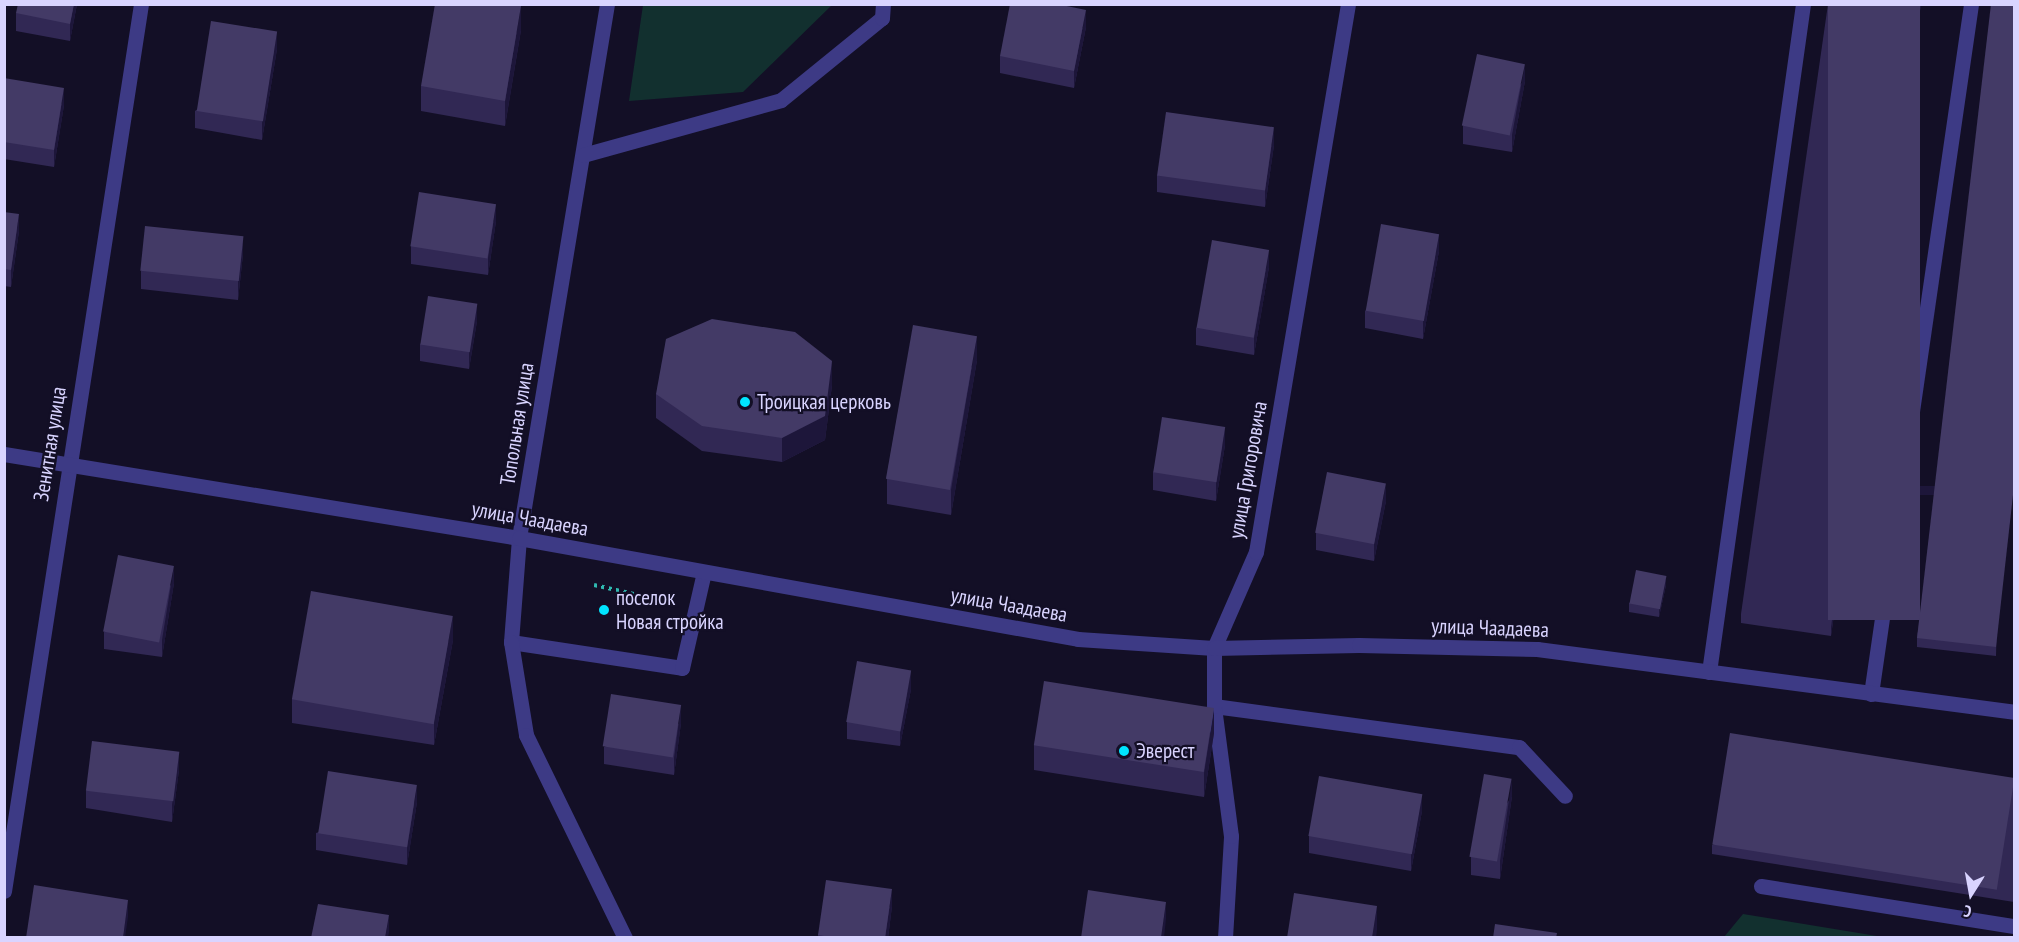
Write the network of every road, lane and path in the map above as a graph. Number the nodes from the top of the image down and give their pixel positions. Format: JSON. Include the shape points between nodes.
{"nodes":[{"id":1,"x":141,"y":4,"type":"edge"},
{"id":2,"x":608,"y":4,"type":"edge"},
{"id":3,"x":883,"y":4,"type":"edge"},
{"id":4,"x":1348,"y":4,"type":"edge"},
{"id":5,"x":1803,"y":4,"type":"edge"},
{"id":6,"x":1971,"y":4,"type":"edge"},
{"id":7,"x":583,"y":155,"type":"junction"},
{"id":8,"x":4,"y":454,"type":"edge"},
{"id":9,"x":68,"y":463,"type":"junction"},
{"id":10,"x":519,"y":538,"type":"junction"},
{"id":11,"x":704,"y":572,"type":"junction"},
{"id":12,"x":511,"y":642,"type":"junction"},
{"id":13,"x":1214,"y":648,"type":"junction"},
{"id":14,"x":1709,"y":672,"type":"junction"},
{"id":15,"x":1871,"y":693,"type":"junction"},
{"id":16,"x":1214,"y":706,"type":"junction"},
{"id":17,"x":2014,"y":712,"type":"edge"},
{"id":18,"x":1565,"y":796,"type":"dead end"},
{"id":19,"x":1761,"y":886,"type":"dead end"},
{"id":20,"x":4,"y":891,"type":"edge"},
{"id":21,"x":2014,"y":926,"type":"edge"},
{"id":22,"x":625,"y":938,"type":"edge"},
{"id":23,"x":1225,"y":938,"type":"edge"}],
"edges":[{"from":1,"to":9,"type":"street","name":"Зенитная улица"},
{"from":2,"to":7,"type":"street","name":"Топольная улица"},
{"from":3,"to":7,"type":"street","via":[[882,18],[781,100]]},
{"from":4,"to":13,"type":"street","name":"улица Григоровича","via":[[1256,552]]},
{"from":5,"to":14,"type":"street"},
{"from":6,"to":15,"type":"street"},
{"from":7,"to":10,"type":"street","name":"Топольная улица"},
{"from":8,"to":9,"type":"street","name":"улица Чаадаева"},
{"from":9,"to":10,"type":"street","name":"улица Чаадаева"},
{"from":9,"to":20,"type":"street","name":"Зенитная улица"},
{"from":10,"to":11,"type":"street","name":"улица Чаадаева"},
{"from":10,"to":12,"type":"street","name":"Топольная улица"},
{"from":11,"to":12,"type":"street","via":[[682,668]]},
{"from":11,"to":13,"type":"street","name":"улица Чаадаева","via":[[1078,639]]},
{"from":12,"to":22,"type":"street","name":"Топольная улица","via":[[526,735]]},
{"from":13,"to":14,"type":"street","name":"улица Чаадаева","via":[[1359,645],[1537,649]]},
{"from":13,"to":16,"type":"street","name":"улица Григоровича"},
{"from":14,"to":15,"type":"street","name":"улица Чаадаева"},
{"from":15,"to":17,"type":"street","name":"улица Чаадаева"},
{"from":16,"to":18,"type":"street","via":[[1518,747]]},
{"from":16,"to":23,"type":"street","name":"улица Григоровича","via":[[1231,836]]},
{"from":19,"to":21,"type":"street"}]}
